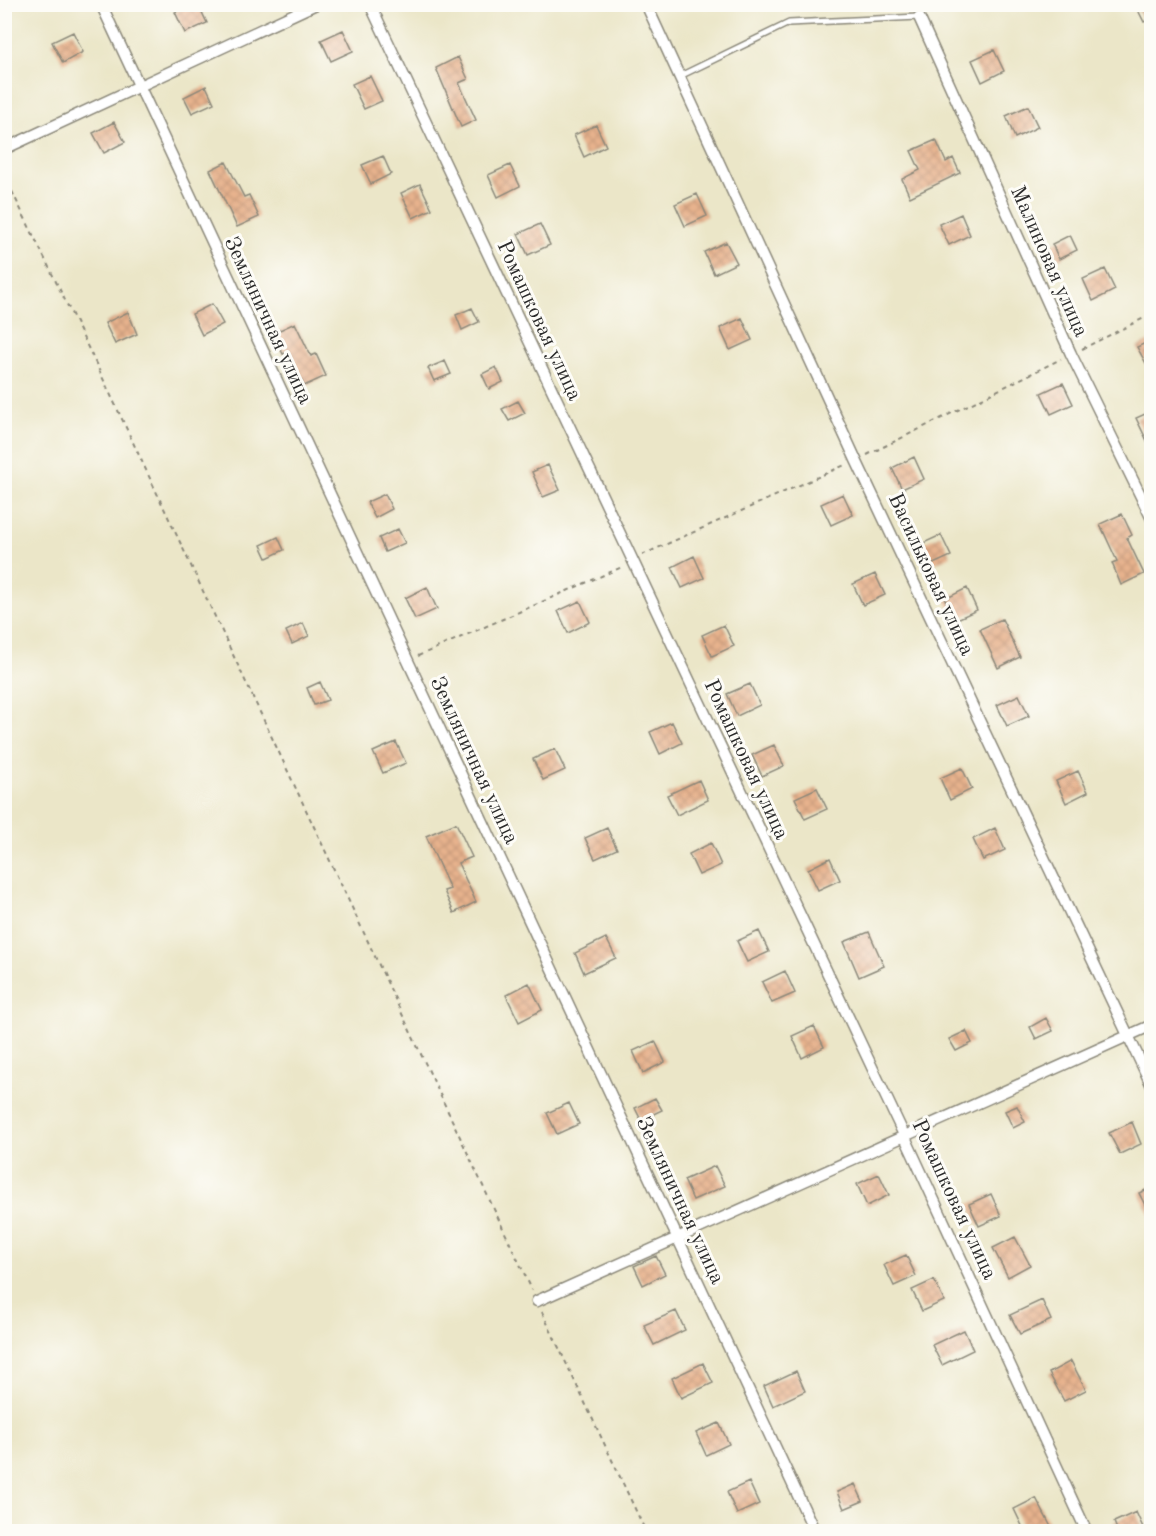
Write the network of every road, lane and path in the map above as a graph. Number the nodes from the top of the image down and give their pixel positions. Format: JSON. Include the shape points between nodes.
{"nodes":[{"id":1,"x":101,"y":4,"type":"edge"},
{"id":2,"x":316,"y":4,"type":"edge"},
{"id":3,"x":370,"y":4,"type":"edge"},
{"id":4,"x":646,"y":4,"type":"edge"},
{"id":5,"x":919,"y":16,"type":"joint"},
{"id":6,"x":679,"y":77,"type":"junction"},
{"id":7,"x":138,"y":85,"type":"junction"},
{"id":8,"x":4,"y":149,"type":"edge"},
{"id":9,"x":4,"y":175,"type":"edge"},
{"id":10,"x":1152,"y":314,"type":"edge"},
{"id":11,"x":1071,"y":354,"type":"junction"},
{"id":12,"x":856,"y":460,"type":"junction"},
{"id":13,"x":1152,"y":519,"type":"edge"},
{"id":14,"x":631,"y":560,"type":"junction"},
{"id":15,"x":407,"y":660,"type":"junction"},
{"id":16,"x":1152,"y":1024,"type":"edge"},
{"id":17,"x":1128,"y":1035,"type":"junction"},
{"id":18,"x":1152,"y":1086,"type":"edge"},
{"id":19,"x":904,"y":1135,"type":"junction"},
{"id":20,"x":677,"y":1238,"type":"junction"},
{"id":21,"x":537,"y":1301,"type":"junction"},
{"id":22,"x":646,"y":1532,"type":"edge"},
{"id":23,"x":815,"y":1532,"type":"edge"},
{"id":24,"x":1087,"y":1532,"type":"edge"}],
"edges":[{"from":1,"to":7,"type":"street","name":"Земляничная улица"},
{"from":2,"to":7,"type":"street"},
{"from":3,"to":14,"type":"street","name":"Ромашковая улица"},
{"from":4,"to":6,"type":"street","name":"Васильковая улица"},
{"from":5,"to":6,"type":"lane","via":[[789,23]]},
{"from":5,"to":11,"type":"street","name":"Малиновая улица"},
{"from":6,"to":12,"type":"street","name":"Васильковая улица"},
{"from":7,"to":8,"type":"street"},
{"from":7,"to":15,"type":"street","name":"Земляничная улица"},
{"from":9,"to":21,"type":"path"},
{"from":10,"to":11,"type":"path"},
{"from":11,"to":12,"type":"path"},
{"from":11,"to":13,"type":"street","name":"Малиновая улица"},
{"from":12,"to":14,"type":"path"},
{"from":12,"to":17,"type":"street","name":"Васильковая улица"},
{"from":14,"to":15,"type":"path"},
{"from":14,"to":19,"type":"street","name":"Ромашковая улица"},
{"from":15,"to":20,"type":"street","name":"Земляничная улица"},
{"from":16,"to":17,"type":"street"},
{"from":17,"to":18,"type":"street","name":"Васильковая улица"},
{"from":17,"to":19,"type":"street"},
{"from":19,"to":20,"type":"street"},
{"from":19,"to":24,"type":"street","name":"Ромашковая улица"},
{"from":20,"to":21,"type":"street"},
{"from":20,"to":23,"type":"street","name":"Земляничная улица"},
{"from":21,"to":22,"type":"path"}]}
